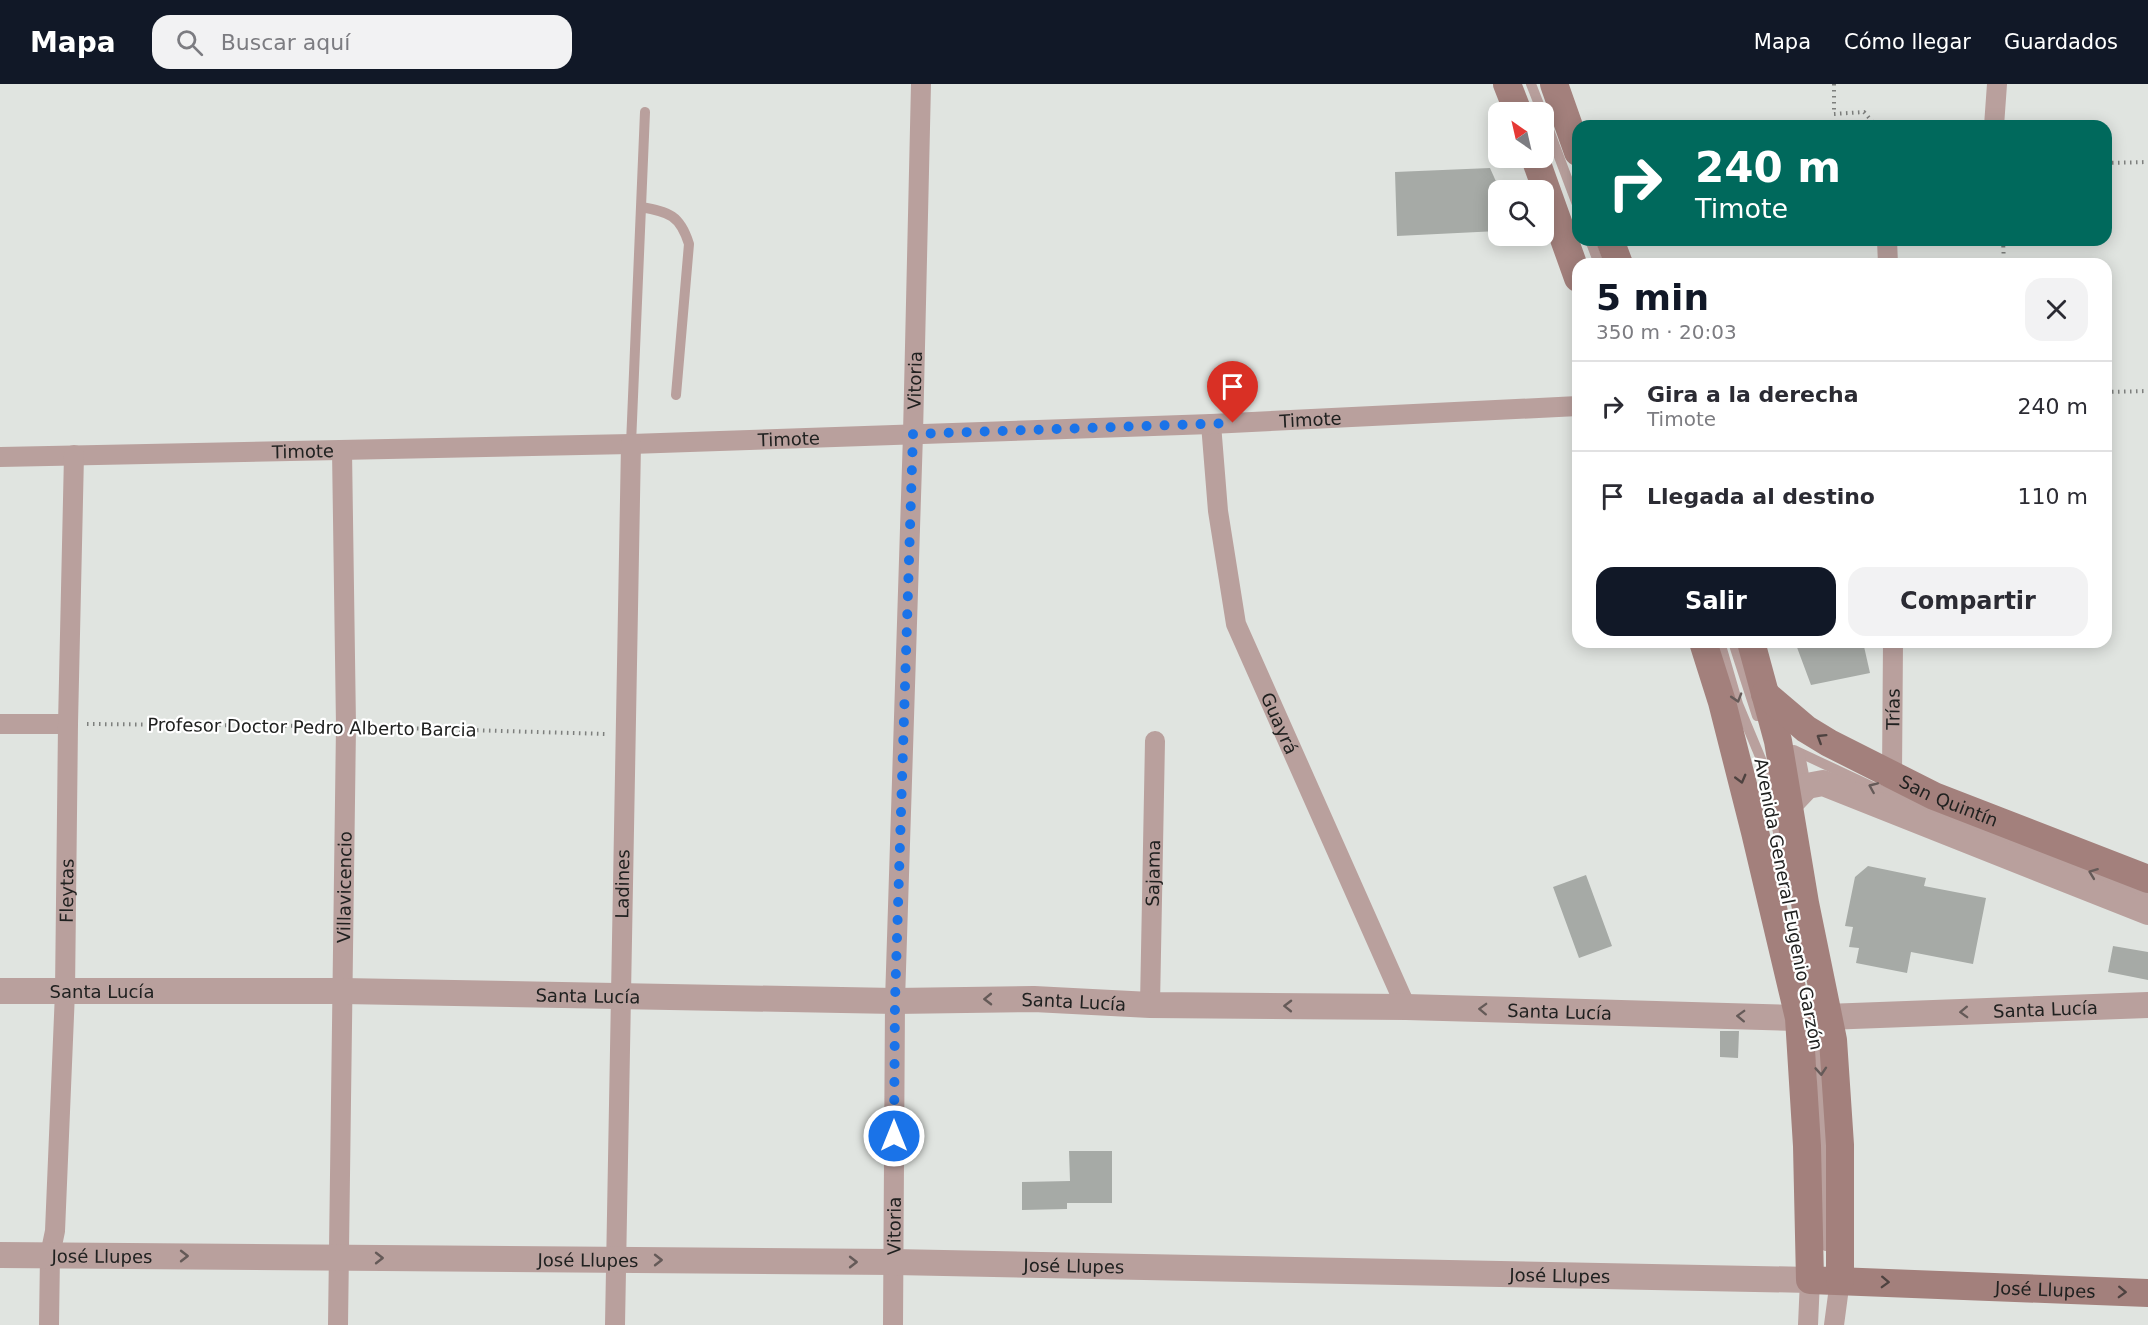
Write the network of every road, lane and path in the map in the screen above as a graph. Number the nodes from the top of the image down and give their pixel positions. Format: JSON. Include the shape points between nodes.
{"nodes":[{"id":1,"x":921,"y":84,"type":"edge"},
{"id":2,"x":1507,"y":84,"type":"edge"},
{"id":3,"x":1531,"y":84,"type":"edge"},
{"id":4,"x":1554,"y":84,"type":"edge"},
{"id":5,"x":1834,"y":84,"type":"edge"},
{"id":6,"x":1997,"y":84,"type":"edge"},
{"id":7,"x":1514,"y":102,"type":"edge"},
{"id":8,"x":1538,"y":102,"type":"edge"},
{"id":9,"x":645,"y":112,"type":"dead end"},
{"id":10,"x":1871,"y":120,"type":"edge"},
{"id":11,"x":1994,"y":120,"type":"edge"},
{"id":12,"x":1572,"y":135,"type":"edge"},
{"id":13,"x":1554,"y":143,"type":"edge"},
{"id":14,"x":2148,"y":162,"type":"edge"},
{"id":15,"x":2112,"y":163,"type":"edge"},
{"id":16,"x":1538,"y":168,"type":"edge"},
{"id":17,"x":1572,"y":191,"type":"edge"},
{"id":18,"x":641,"y":207,"type":"junction"},
{"id":19,"x":1572,"y":262,"type":"edge"},
{"id":20,"x":2148,"y":391,"type":"edge"},
{"id":21,"x":2112,"y":392,"type":"edge"},
{"id":22,"x":676,"y":395,"type":"dead end"},
{"id":23,"x":1572,"y":406,"type":"edge"},
{"id":24,"x":1210,"y":424,"type":"junction"},
{"id":25,"x":913,"y":434,"type":"junction"},
{"id":26,"x":631,"y":444,"type":"junction"},
{"id":27,"x":342,"y":450,"type":"junction"},
{"id":28,"x":74,"y":455,"type":"junction"},
{"id":29,"x":0,"y":457,"type":"edge"},
{"id":30,"x":1705,"y":648,"type":"edge"},
{"id":31,"x":1722,"y":648,"type":"edge"},
{"id":32,"x":1735,"y":648,"type":"edge"},
{"id":33,"x":1753,"y":648,"type":"edge"},
{"id":34,"x":1893,"y":648,"type":"edge"},
{"id":35,"x":1765,"y":694,"type":"junction"},
{"id":36,"x":0,"y":724,"type":"edge"},
{"id":37,"x":68,"y":724,"type":"junction"},
{"id":38,"x":346,"y":726,"type":"junction"},
{"id":39,"x":623,"y":735,"type":"junction"},
{"id":40,"x":1155,"y":741,"type":"dead end"},
{"id":41,"x":1788,"y":749,"type":"junction"},
{"id":42,"x":1892,"y":775,"type":"junction"},
{"id":43,"x":1788,"y":806,"type":"junction"},
{"id":44,"x":2148,"y":879,"type":"edge"},
{"id":45,"x":2148,"y":894,"type":"edge"},
{"id":46,"x":1792,"y":905,"type":"dead end"},
{"id":47,"x":2148,"y":912,"type":"edge"},
{"id":48,"x":0,"y":991,"type":"edge"},
{"id":49,"x":343,"y":991,"type":"junction"},
{"id":50,"x":65,"y":992,"type":"junction"},
{"id":51,"x":621,"y":996,"type":"junction"},
{"id":52,"x":895,"y":1001,"type":"junction"},
{"id":53,"x":1150,"y":1005,"type":"junction"},
{"id":54,"x":2148,"y":1005,"type":"edge"},
{"id":55,"x":1406,"y":1007,"type":"junction"},
{"id":56,"x":1814,"y":1015,"type":"junction"},
{"id":57,"x":0,"y":1255,"type":"edge"},
{"id":58,"x":50,"y":1255,"type":"junction"},
{"id":59,"x":339,"y":1258,"type":"junction"},
{"id":60,"x":616,"y":1260,"type":"junction"},
{"id":61,"x":894,"y":1262,"type":"junction"},
{"id":62,"x":1826,"y":1274,"type":"junction"},
{"id":63,"x":2148,"y":1293,"type":"edge"},
{"id":64,"x":49,"y":1325,"type":"edge"},
{"id":65,"x":338,"y":1325,"type":"edge"},
{"id":66,"x":615,"y":1325,"type":"edge"},
{"id":67,"x":893,"y":1325,"type":"edge"},
{"id":68,"x":1809,"y":1325,"type":"edge"},
{"id":69,"x":1834,"y":1325,"type":"edge"}],
"edges":[{"from":1,"to":25,"type":"street","name":"Vitoria"},
{"from":2,"to":7,"type":"main road"},
{"from":3,"to":8,"type":"lane"},
{"from":4,"to":12,"type":"main road"},
{"from":5,"to":10,"type":"path","via":[[1834,114],[1864,112]]},
{"from":6,"to":11,"type":"street"},
{"from":9,"to":18,"type":"lane"},
{"from":13,"to":17,"type":"lane"},
{"from":14,"to":15,"type":"path"},
{"from":16,"to":19,"type":"main road"},
{"from":18,"to":22,"type":"lane","via":[[675,218],[684,228],[688,244]]},
{"from":18,"to":26,"type":"lane"},
{"from":20,"to":21,"type":"path"},
{"from":23,"to":24,"type":"street","name":"Timote"},
{"from":24,"to":25,"type":"street","name":"Timote"},
{"from":24,"to":55,"type":"street","name":"Guayrá","via":[[1218,512],[1236,624]]},
{"from":25,"to":26,"type":"street","name":"Timote"},
{"from":25,"to":52,"type":"street","name":"Vitoria"},
{"from":26,"to":27,"type":"street","name":"Timote"},
{"from":26,"to":39,"type":"street","name":"Ladines"},
{"from":27,"to":28,"type":"street","name":"Timote"},
{"from":27,"to":38,"type":"street","name":"Villavicencio"},
{"from":28,"to":29,"type":"street","name":"Timote"},
{"from":28,"to":37,"type":"street","name":"Fleytas"},
{"from":30,"to":56,"type":"main road","name":"Avenida General Eugenio Garzón","one_way":true,"via":[[1749,809]]},
{"from":31,"to":46,"type":"lane","name":"Avenida General Eugenio Garzón","one_way":true,"via":[[1738,704],[1766,771]]},
{"from":32,"to":41,"type":"lane","name":"Avenida General Eugenio Garzón","via":[[1756,714],[1769,735]]},
{"from":33,"to":35,"type":"main road","name":"Avenida General Eugenio Garzón"},
{"from":34,"to":42,"type":"street","name":"Trías"},
{"from":35,"to":41,"type":"main road","name":"Avenida General Eugenio Garzón"},
{"from":42,"to":35,"type":"main road","name":"San Quintín","one_way":true,"via":[[1806,729]]},
{"from":36,"to":37,"type":"street"},
{"from":37,"to":38,"type":"path","name":"Profesor Doctor Pedro Alberto Barcia"},
{"from":37,"to":50,"type":"street","name":"Fleytas"},
{"from":38,"to":39,"type":"path","name":"Profesor Doctor Pedro Alberto Barcia"},
{"from":38,"to":49,"type":"street","name":"Villavicencio"},
{"from":39,"to":51,"type":"street","name":"Ladines"},
{"from":40,"to":53,"type":"street","name":"Sajama"},
{"from":41,"to":43,"type":"main road","name":"Avenida General Eugenio Garzón"},
{"from":45,"to":41,"type":"lane","name":"San Quintín","one_way":true,"via":[[1873,787]]},
{"from":42,"to":44,"type":"main road","name":"San Quintín","via":[[1934,796]]},
{"from":43,"to":47,"type":"street","name":"San Quintín","via":[[1807,786],[1823,783]]},
{"from":43,"to":56,"type":"main road","name":"Avenida General Eugenio Garzón","via":[[1805,903]]},
{"from":48,"to":50,"type":"street","name":"Santa Lucía"},
{"from":49,"to":50,"type":"street","name":"Santa Lucía"},
{"from":49,"to":51,"type":"street","name":"Santa Lucía"},
{"from":49,"to":59,"type":"street","name":"Villavicencio"},
{"from":50,"to":58,"type":"street","name":"Fleytas","via":[[55,1231]]},
{"from":51,"to":52,"type":"street","name":"Santa Lucía"},
{"from":51,"to":60,"type":"street","name":"Ladines"},
{"from":53,"to":52,"type":"street","name":"Santa Lucía","one_way":true,"via":[[1034,999]]},
{"from":52,"to":61,"type":"street","name":"Vitoria"},
{"from":55,"to":53,"type":"street","name":"Santa Lucía","one_way":true},
{"from":54,"to":56,"type":"street","name":"Santa Lucía","one_way":true},
{"from":56,"to":55,"type":"street","name":"Santa Lucía","one_way":true},
{"from":56,"to":62,"type":"main road","name":"Avenida General Eugenio Garzón","via":[[1836,1067],[1840,1145]]},
{"from":57,"to":58,"type":"street","name":"José Llupes"},
{"from":58,"to":59,"type":"street","name":"José Llupes","one_way":true},
{"from":58,"to":64,"type":"street","name":"Fleytas"},
{"from":59,"to":60,"type":"street","name":"José Llupes","one_way":true},
{"from":59,"to":65,"type":"street","name":"Villavicencio"},
{"from":60,"to":61,"type":"street","name":"José Llupes","one_way":true},
{"from":60,"to":66,"type":"street","name":"Ladines"},
{"from":61,"to":62,"type":"street","name":"José Llupes"},
{"from":61,"to":67,"type":"street","name":"Vitoria"},
{"from":62,"to":63,"type":"main road","name":"José Llupes","one_way":true},
{"from":62,"to":68,"type":"street"},
{"from":62,"to":69,"type":"street"}]}
